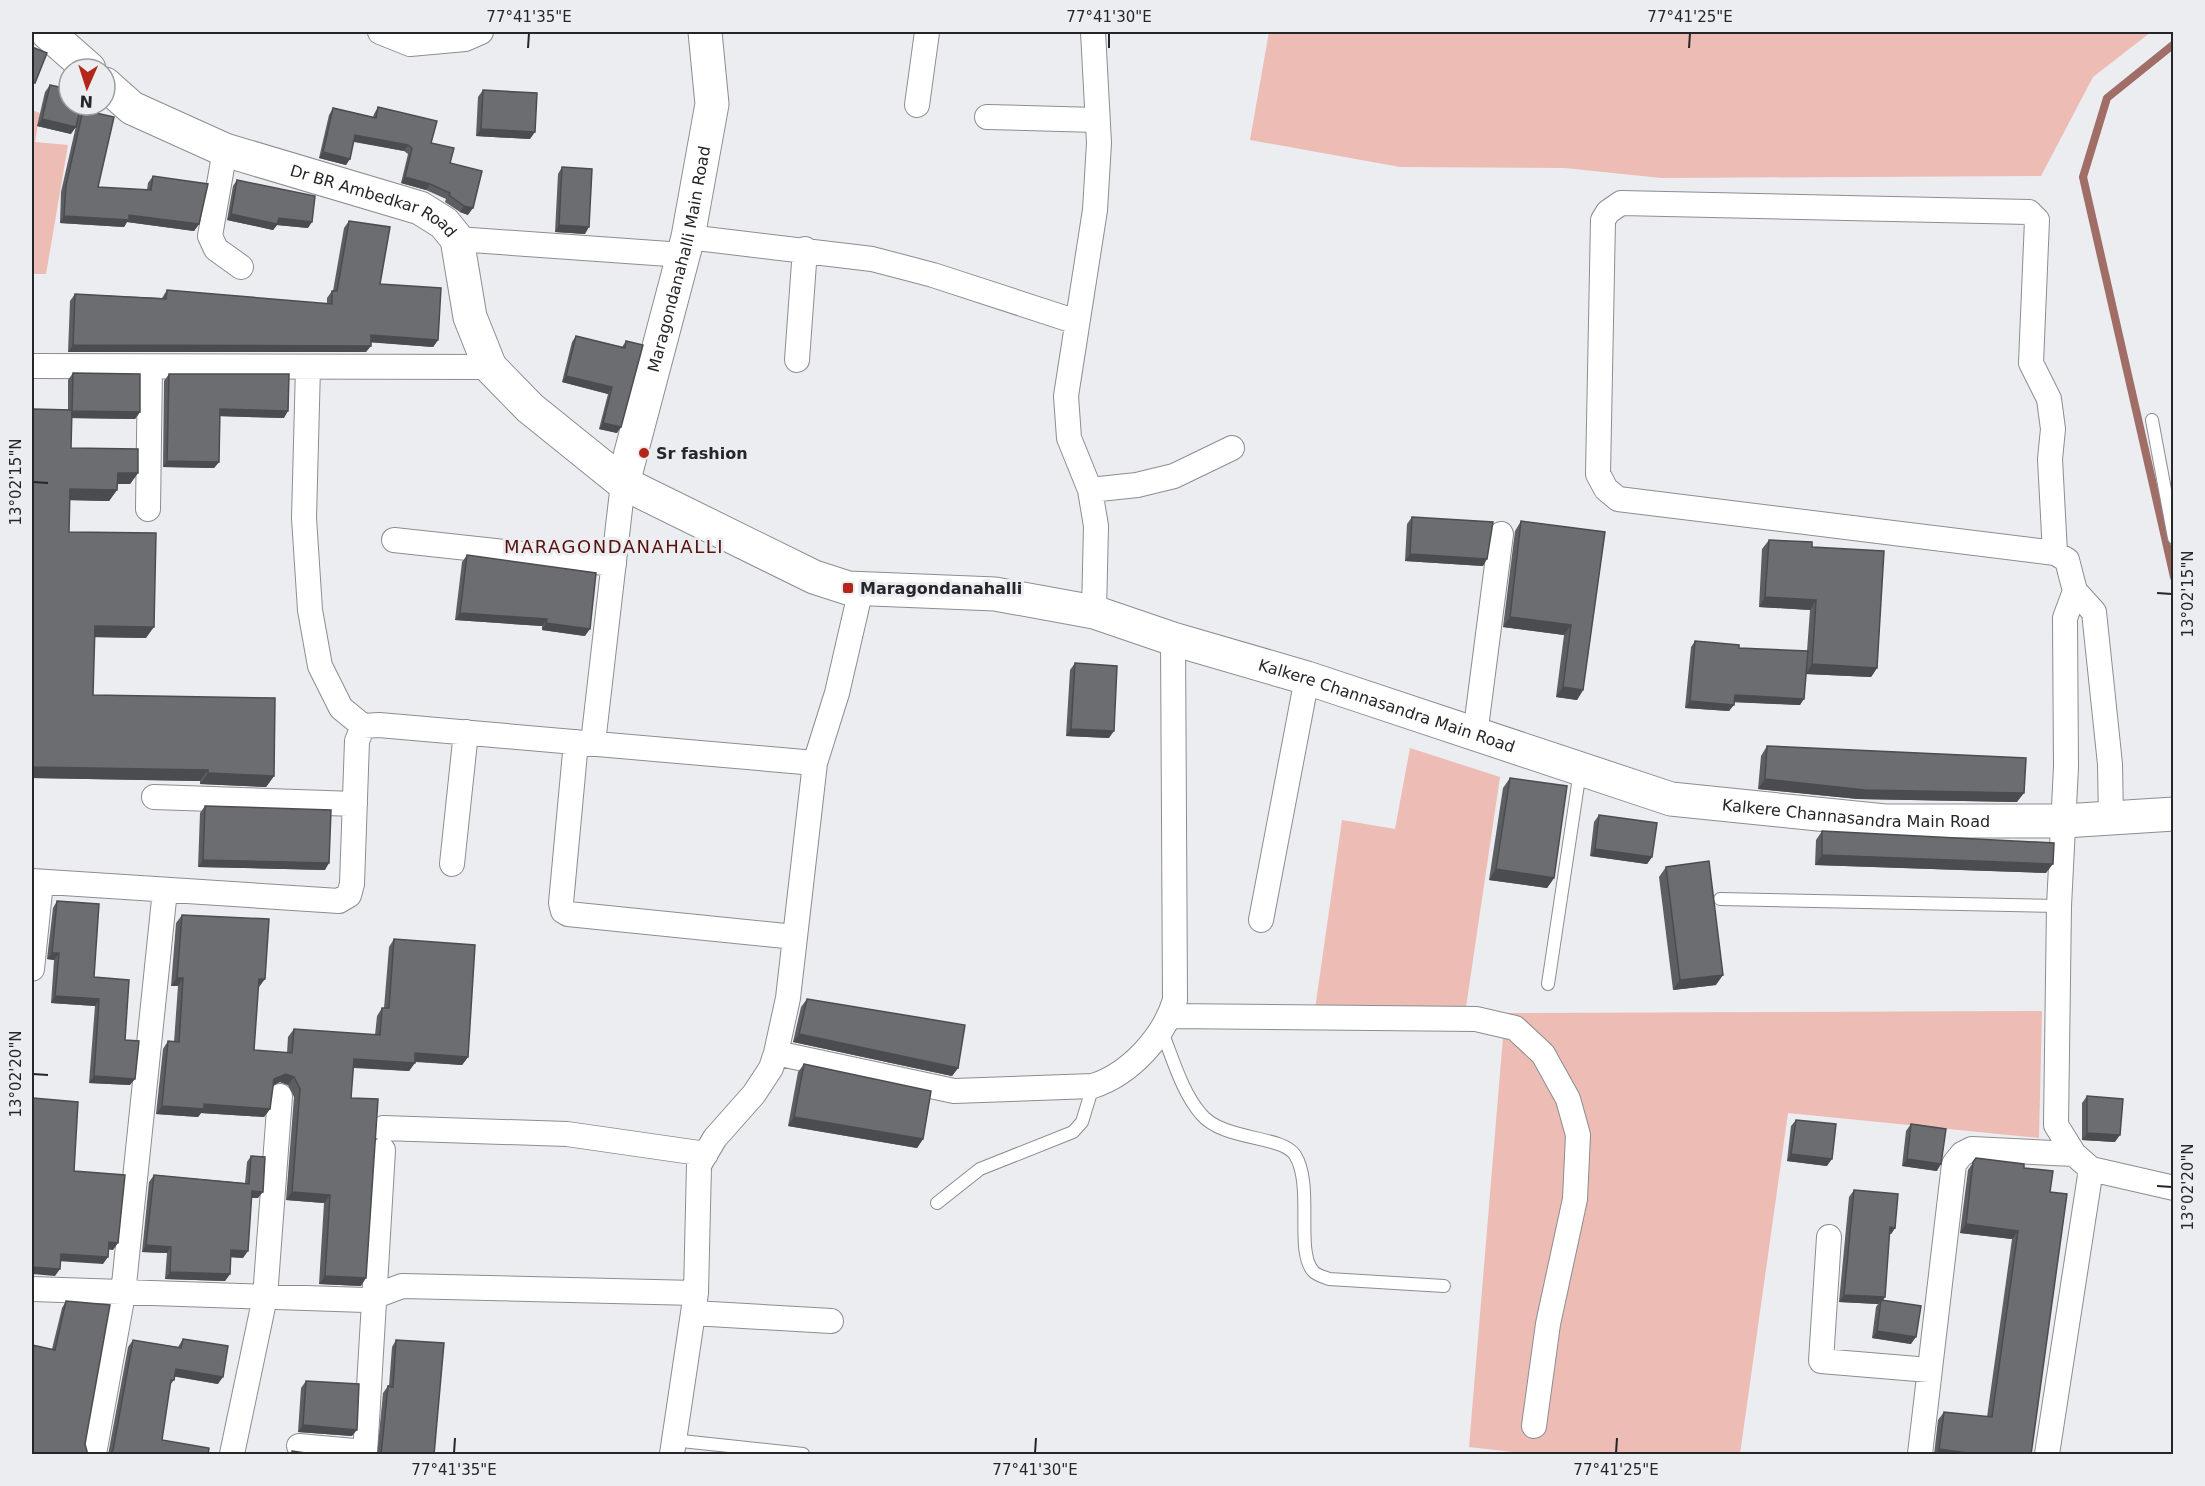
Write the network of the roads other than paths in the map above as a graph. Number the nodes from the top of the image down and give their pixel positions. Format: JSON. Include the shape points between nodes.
{"nodes":[{"id":1,"x":47,"y":32,"type":"edge"},
{"id":2,"x":380,"y":32,"type":"edge"},
{"id":3,"x":481,"y":32,"type":"edge"},
{"id":4,"x":705,"y":32,"type":"edge"},
{"id":5,"x":927,"y":32,"type":"edge"},
{"id":6,"x":1093,"y":32,"type":"edge"},
{"id":7,"x":75,"y":57,"type":"edge"},
{"id":8,"x":117,"y":95,"type":"edge"},
{"id":9,"x":917,"y":105,"type":"dead end"},
{"id":10,"x":987,"y":117,"type":"dead end"},
{"id":11,"x":1097,"y":120,"type":"junction"},
{"id":12,"x":225,"y":150,"type":"junction"},
{"id":13,"x":457,"y":239,"type":"junction"},
{"id":14,"x":686,"y":246,"type":"junction"},
{"id":15,"x":805,"y":249,"type":"junction"},
{"id":16,"x":241,"y":267,"type":"dead end"},
{"id":17,"x":1077,"y":322,"type":"junction"},
{"id":18,"x":797,"y":360,"type":"dead end"},
{"id":19,"x":32,"y":366,"type":"edge"},
{"id":20,"x":150,"y":367,"type":"junction"},
{"id":21,"x":308,"y":367,"type":"junction"},
{"id":22,"x":490,"y":368,"type":"junction"},
{"id":23,"x":2152,"y":420,"type":"dead end"},
{"id":24,"x":1232,"y":448,"type":"dead end"},
{"id":25,"x":623,"y":483,"type":"junction"},
{"id":26,"x":1090,"y":490,"type":"junction"},
{"id":27,"x":148,"y":509,"type":"dead end"},
{"id":28,"x":1501,"y":534,"type":"dead end"},
{"id":29,"x":2174,"y":538,"type":"edge"},
{"id":30,"x":394,"y":540,"type":"dead end"},
{"id":31,"x":2055,"y":553,"type":"junction"},
{"id":32,"x":614,"y":564,"type":"junction"},
{"id":33,"x":861,"y":589,"type":"junction"},
{"id":34,"x":2075,"y":591,"type":"junction"},
{"id":35,"x":1094,"y":612,"type":"junction"},
{"id":36,"x":1173,"y":639,"type":"junction"},
{"id":37,"x":1307,"y":678,"type":"junction"},
{"id":38,"x":363,"y":726,"type":"junction"},
{"id":39,"x":466,"y":732,"type":"junction"},
{"id":40,"x":1475,"y":735,"type":"junction"},
{"id":41,"x":584,"y":743,"type":"junction"},
{"id":42,"x":815,"y":763,"type":"junction"},
{"id":43,"x":1580,"y":770,"type":"junction"},
{"id":44,"x":154,"y":797,"type":"dead end"},
{"id":45,"x":355,"y":804,"type":"junction"},
{"id":46,"x":2174,"y":814,"type":"edge"},
{"id":47,"x":2111,"y":820,"type":"junction"},
{"id":48,"x":2064,"y":821,"type":"junction"},
{"id":49,"x":452,"y":864,"type":"dead end"},
{"id":50,"x":36,"y":882,"type":"edge"},
{"id":51,"x":165,"y":890,"type":"junction"},
{"id":52,"x":1720,"y":899,"type":"dead end"},
{"id":53,"x":2059,"y":906,"type":"junction"},
{"id":54,"x":1261,"y":920,"type":"dead end"},
{"id":55,"x":795,"y":937,"type":"junction"},
{"id":56,"x":32,"y":969,"type":"edge"},
{"id":57,"x":1548,"y":984,"type":"dead end"},
{"id":58,"x":1166,"y":1024,"type":"junction"},
{"id":59,"x":776,"y":1053,"type":"junction"},
{"id":60,"x":1093,"y":1086,"type":"junction"},
{"id":61,"x":280,"y":1096,"type":"dead end"},
{"id":62,"x":706,"y":1154,"type":"junction"},
{"id":63,"x":2082,"y":1161,"type":"junction"},
{"id":64,"x":2174,"y":1188,"type":"edge"},
{"id":65,"x":937,"y":1203,"type":"dead end"},
{"id":66,"x":1829,"y":1237,"type":"dead end"},
{"id":67,"x":1444,"y":1286,"type":"dead end"},
{"id":68,"x":32,"y":1289,"type":"edge"},
{"id":69,"x":123,"y":1294,"type":"junction"},
{"id":70,"x":265,"y":1297,"type":"junction"},
{"id":71,"x":374,"y":1298,"type":"junction"},
{"id":72,"x":695,"y":1303,"type":"junction"},
{"id":73,"x":831,"y":1321,"type":"dead end"},
{"id":74,"x":1929,"y":1370,"type":"junction"},
{"id":75,"x":1534,"y":1426,"type":"dead end"},
{"id":76,"x":299,"y":1446,"type":"dead end"},
{"id":77,"x":672,"y":1447,"type":"edge"},
{"id":78,"x":365,"y":1453,"type":"edge"},
{"id":79,"x":1920,"y":1454,"type":"edge"},
{"id":80,"x":94,"y":1455,"type":"edge"},
{"id":81,"x":232,"y":1455,"type":"edge"},
{"id":82,"x":803,"y":1455,"type":"edge"},
{"id":83,"x":2048,"y":1455,"type":"edge"}],
"edges":[{"from":1,"to":7,"type":"main road"},
{"from":2,"to":3,"type":"street","via":[[410,44],[465,39]]},
{"from":4,"to":14,"type":"main road","name":"Maragondanahalli Main Road","via":[[712,104]]},
{"from":5,"to":9,"type":"street"},
{"from":6,"to":11,"type":"street"},
{"from":8,"to":12,"type":"main road","name":"Dr BR Ambedkar Road","via":[[132,108]]},
{"from":10,"to":11,"type":"street"},
{"from":11,"to":17,"type":"street","via":[[1095,210]]},
{"from":12,"to":13,"type":"main road","name":"Dr BR Ambedkar Road","via":[[420,208],[444,224]]},
{"from":12,"to":16,"type":"street","via":[[210,236],[216,249]]},
{"from":13,"to":14,"type":"street"},
{"from":13,"to":22,"type":"main road","name":"Dr BR Ambedkar Road","via":[[470,317]]},
{"from":14,"to":15,"type":"street"},
{"from":14,"to":25,"type":"main road","name":"Maragondanahalli Main Road"},
{"from":15,"to":17,"type":"street","via":[[902,267]]},
{"from":15,"to":18,"type":"street"},
{"from":17,"to":26,"type":"street","via":[[1066,396],[1069,438]]},
{"from":19,"to":20,"type":"street"},
{"from":20,"to":21,"type":"street"},
{"from":20,"to":27,"type":"street"},
{"from":21,"to":22,"type":"street"},
{"from":21,"to":38,"type":"street","via":[[304,519],[310,610],[320,666],[341,708]]},
{"from":22,"to":25,"type":"main road","name":"Dr BR Ambedkar Road","via":[[530,408]]},
{"from":23,"to":29,"type":"lane"},
{"from":24,"to":26,"type":"street","via":[[1174,476]]},
{"from":25,"to":32,"type":"street"},
{"from":25,"to":33,"type":"main road","name":"Kalkere Channasandra Main Road","via":[[814,577]]},
{"from":26,"to":35,"type":"street","via":[[1096,526]]},
{"from":28,"to":40,"type":"street"},
{"from":30,"to":32,"type":"street"},
{"from":31,"to":31,"type":"street","via":[[2050,459],[2053,429],[2049,399],[2031,363],[2037,220],[2029,212],[1621,203],[1608,212],[1603,220],[1598,474],[1606,489],[1618,499]]},
{"from":31,"to":34,"type":"street","via":[[2067,560]]},
{"from":32,"to":41,"type":"street"},
{"from":33,"to":35,"type":"main road","name":"Kalkere Channasandra Main Road","via":[[996,594]]},
{"from":33,"to":42,"type":"street","via":[[837,693]]},
{"from":34,"to":47,"type":"street","via":[[2094,612],[2110,764]]},
{"from":34,"to":48,"type":"street","via":[[2065,618]]},
{"from":35,"to":36,"type":"main road","name":"Kalkere Channasandra Main Road"},
{"from":36,"to":37,"type":"main road","name":"Kalkere Channasandra Main Road"},
{"from":36,"to":58,"type":"street","via":[[1175,1000]]},
{"from":37,"to":40,"type":"main road","name":"Kalkere Channasandra Main Road"},
{"from":37,"to":54,"type":"street"},
{"from":38,"to":39,"type":"street"},
{"from":38,"to":45,"type":"street","via":[[357,741]]},
{"from":39,"to":41,"type":"street"},
{"from":39,"to":49,"type":"street"},
{"from":40,"to":43,"type":"main road","name":"Kalkere Channasandra Main Road"},
{"from":41,"to":42,"type":"street"},
{"from":41,"to":55,"type":"street","via":[[563,911]]},
{"from":42,"to":55,"type":"street"},
{"from":43,"to":48,"type":"main road","name":"Kalkere Channasandra Main Road","via":[[1671,799],[1886,821]]},
{"from":43,"to":57,"type":"lane"},
{"from":44,"to":45,"type":"street"},
{"from":45,"to":51,"type":"street","via":[[352,884],[349,895],[339,901]]},
{"from":46,"to":47,"type":"main road","name":"Kalkere Channasandra Main Road"},
{"from":47,"to":48,"type":"main road","name":"Kalkere Channasandra Main Road"},
{"from":48,"to":53,"type":"street"},
{"from":50,"to":51,"type":"street"},
{"from":50,"to":56,"type":"street"},
{"from":51,"to":69,"type":"street"},
{"from":52,"to":53,"type":"lane"},
{"from":53,"to":63,"type":"street","via":[[2056,1125]]},
{"from":55,"to":59,"type":"street"},
{"from":58,"to":60,"type":"street","via":[[1113,1079]]},
{"from":58,"to":67,"type":"lane","via":[[1184,1086],[1201,1115],[1216,1127],[1281,1145],[1294,1153],[1301,1167],[1306,1258],[1313,1272],[1329,1279]]},
{"from":58,"to":75,"type":"street","via":[[1476,1019],[1515,1028],[1543,1054],[1568,1099],[1578,1135],[1575,1199],[1548,1324]]},
{"from":59,"to":60,"type":"street","via":[[954,1091]]},
{"from":59,"to":62,"type":"street","via":[[754,1094]]},
{"from":60,"to":65,"type":"lane","via":[[1082,1122],[1073,1132],[980,1169]]},
{"from":61,"to":70,"type":"street"},
{"from":62,"to":71,"type":"street","via":[[567,1134],[383,1139]]},
{"from":62,"to":72,"type":"street","via":[[699,1165]]},
{"from":63,"to":64,"type":"street"},
{"from":63,"to":74,"type":"street","via":[[1972,1149],[1954,1164]]},
{"from":63,"to":83,"type":"street"},
{"from":66,"to":74,"type":"street","via":[[1821,1361]]},
{"from":68,"to":69,"type":"street"},
{"from":69,"to":70,"type":"street"},
{"from":69,"to":80,"type":"street"},
{"from":70,"to":71,"type":"street"},
{"from":70,"to":81,"type":"street"},
{"from":71,"to":72,"type":"street","via":[[402,1286]]},
{"from":71,"to":78,"type":"street"},
{"from":72,"to":73,"type":"street"},
{"from":72,"to":77,"type":"street"},
{"from":74,"to":79,"type":"street"},
{"from":76,"to":78,"type":"street"},
{"from":77,"to":82,"type":"lane"}]}
